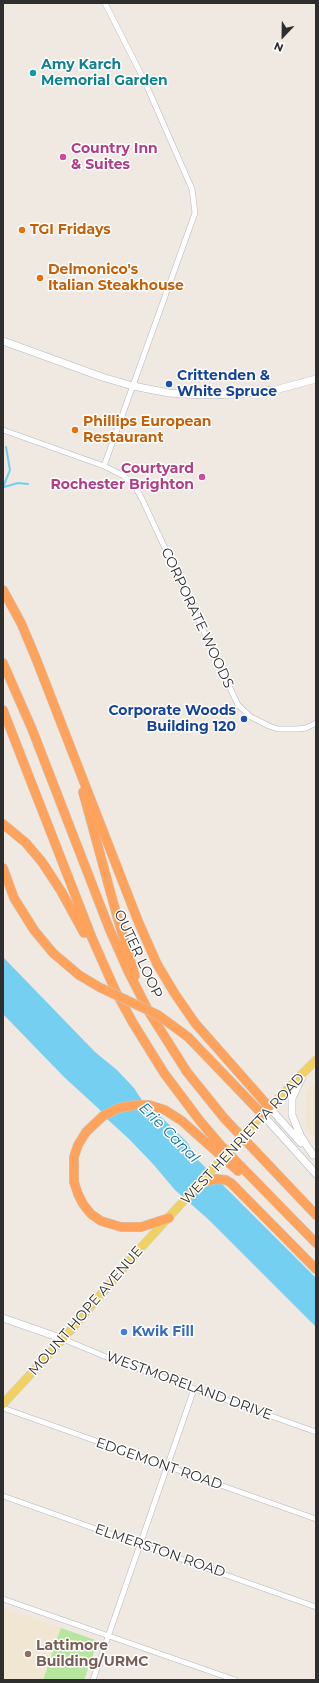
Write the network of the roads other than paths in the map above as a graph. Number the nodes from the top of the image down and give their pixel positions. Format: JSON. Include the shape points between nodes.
{"nodes":[{"id":1,"x":105,"y":3,"type":"edge"},
{"id":2,"x":3,"y":341,"type":"edge"},
{"id":3,"x":316,"y":379,"type":"edge"},
{"id":4,"x":133,"y":386,"type":"junction"},
{"id":5,"x":3,"y":430,"type":"edge"},
{"id":6,"x":104,"y":466,"type":"junction"},
{"id":7,"x":3,"y":590,"type":"edge"},
{"id":8,"x":3,"y":663,"type":"edge"},
{"id":9,"x":3,"y":710,"type":"edge"},
{"id":10,"x":316,"y":723,"type":"edge"},
{"id":11,"x":64,"y":732,"type":"junction"},
{"id":12,"x":3,"y":824,"type":"edge"},
{"id":13,"x":3,"y":868,"type":"edge"},
{"id":14,"x":111,"y":981,"type":"junction"},
{"id":15,"x":144,"y":1002,"type":"junction"},
{"id":16,"x":316,"y":1060,"type":"edge"},
{"id":17,"x":305,"y":1072,"type":"junction"},
{"id":18,"x":270,"y":1107,"type":"junction"},
{"id":19,"x":259,"y":1118,"type":"junction"},
{"id":20,"x":314,"y":1157,"type":"edge"},
{"id":21,"x":316,"y":1174,"type":"edge"},
{"id":22,"x":199,"y":1184,"type":"junction"},
{"id":23,"x":316,"y":1215,"type":"edge"},
{"id":24,"x":169,"y":1218,"type":"junction"},
{"id":25,"x":306,"y":1232,"type":"junction"},
{"id":26,"x":316,"y":1243,"type":"edge"},
{"id":27,"x":316,"y":1268,"type":"edge"},
{"id":28,"x":3,"y":1318,"type":"edge"},
{"id":29,"x":63,"y":1339,"type":"junction"},
{"id":30,"x":194,"y":1389,"type":"junction"},
{"id":31,"x":3,"y":1404,"type":"edge"},
{"id":32,"x":3,"y":1408,"type":"edge"},
{"id":33,"x":316,"y":1432,"type":"edge"},
{"id":34,"x":166,"y":1466,"type":"junction"},
{"id":35,"x":3,"y":1496,"type":"edge"},
{"id":36,"x":316,"y":1519,"type":"edge"},
{"id":37,"x":139,"y":1544,"type":"junction"},
{"id":38,"x":3,"y":1599,"type":"edge"},
{"id":39,"x":316,"y":1607,"type":"edge"},
{"id":40,"x":108,"y":1635,"type":"junction"},
{"id":41,"x":93,"y":1680,"type":"edge"},
{"id":42,"x":235,"y":1680,"type":"edge"}],
"edges":[{"from":1,"to":4,"type":"street","via":[[145,82],[192,189],[195,213]]},
{"from":2,"to":4,"type":"street","via":[[77,369]]},
{"from":3,"to":4,"type":"street","via":[[275,390],[222,395],[176,394]]},
{"from":4,"to":6,"type":"street"},
{"from":5,"to":6,"type":"street","name":"CORPORATE WOODS"},
{"from":6,"to":10,"type":"street","name":"CORPORATE WOODS","via":[[124,476],[140,494],[238,705],[251,717],[269,726],[297,729]]},
{"from":7,"to":11,"type":"highway","via":[[26,634]]},
{"from":8,"to":15,"type":"highway","name":"OUTER LOOP","via":[[32,729],[109,928]]},
{"from":9,"to":14,"type":"highway"},
{"from":11,"to":15,"type":"highway","via":[[119,926]]},
{"from":11,"to":18,"type":"highway","via":[[141,926],[163,974],[198,1027]]},
{"from":12,"to":14,"type":"highway","via":[[26,843],[47,869]]},
{"from":13,"to":19,"type":"highway","bridge":true,"via":[[14,898],[34,930],[52,952],[99,987],[158,1015],[188,1036]]},
{"from":14,"to":25,"type":"highway","via":[[145,1044],[181,1098],[223,1148]]},
{"from":15,"to":23,"type":"highway","name":"OUTER LOOP","via":[[177,1057],[209,1100],[238,1135]]},
{"from":16,"to":17,"type":"main road","name":"WEST HENRIETTA ROAD"},
{"from":17,"to":18,"type":"main road","name":"WEST HENRIETTA ROAD"},
{"from":17,"to":20,"type":"street","via":[[294,1094],[291,1110],[297,1130]]},
{"from":18,"to":19,"type":"main road","name":"WEST HENRIETTA ROAD"},
{"from":18,"to":20,"type":"street"},
{"from":19,"to":21,"type":"street"},
{"from":19,"to":22,"type":"main road","name":"WEST HENRIETTA ROAD","bridge":true},
{"from":22,"to":24,"type":"main road","name":"WEST HENRIETTA ROAD"},
{"from":22,"to":27,"type":"highway","via":[[220,1179],[231,1183]]},
{"from":24,"to":25,"type":"highway","via":[[149,1225],[126,1228],[106,1223],[91,1214],[80,1200],[73,1176],[74,1157],[89,1128],[110,1111],[127,1106],[153,1106],[178,1118]]},
{"from":24,"to":29,"type":"main road","name":"MOUNT HOPE AVENUE"},
{"from":25,"to":26,"type":"highway"},
{"from":28,"to":29,"type":"street"},
{"from":29,"to":30,"type":"street","name":"WESTMORELAND DRIVE"},
{"from":29,"to":31,"type":"main road","name":"MOUNT HOPE AVENUE"},
{"from":30,"to":33,"type":"street","name":"WESTMORELAND DRIVE"},
{"from":30,"to":34,"type":"street"},
{"from":32,"to":34,"type":"street","name":"EDGEMONT ROAD"},
{"from":34,"to":36,"type":"street","name":"EDGEMONT ROAD"},
{"from":34,"to":37,"type":"street"},
{"from":35,"to":37,"type":"street","name":"ELMERSTON ROAD"},
{"from":37,"to":39,"type":"street","name":"ELMERSTON ROAD"},
{"from":37,"to":40,"type":"street"},
{"from":38,"to":40,"type":"street"},
{"from":40,"to":41,"type":"street"},
{"from":40,"to":42,"type":"street"}]}
